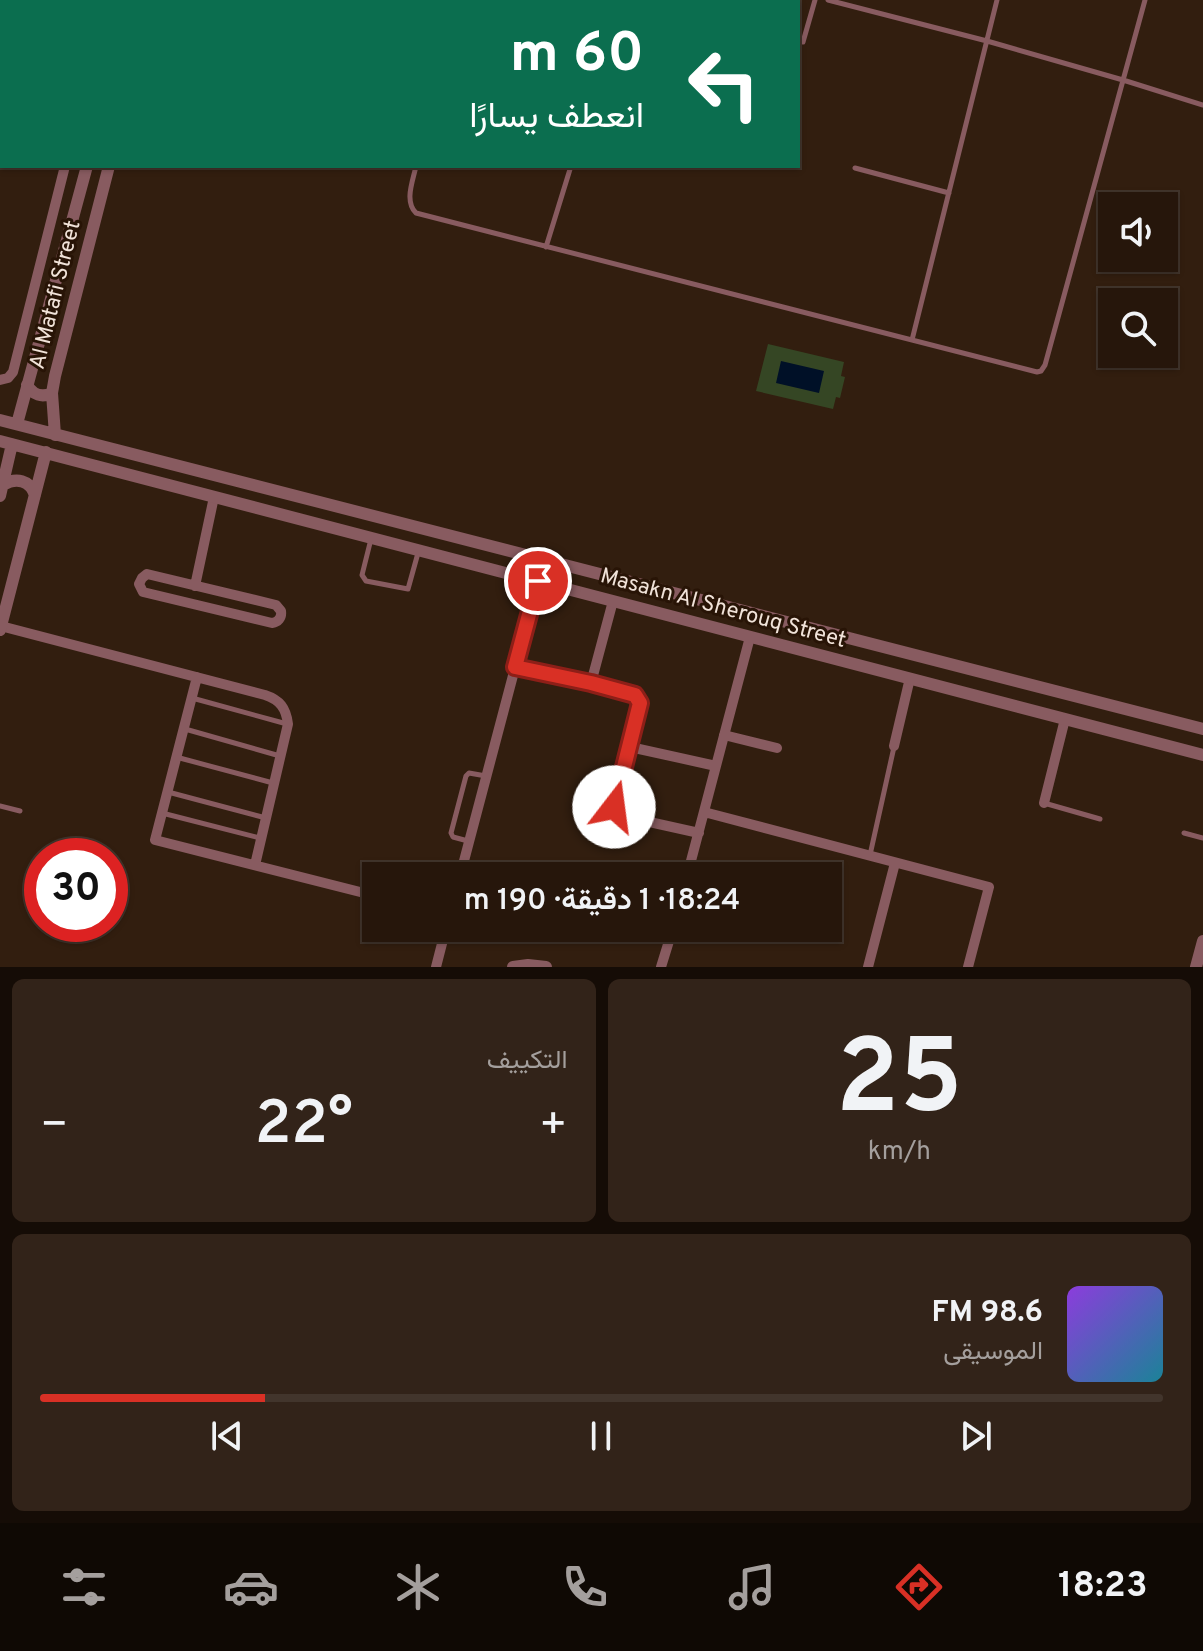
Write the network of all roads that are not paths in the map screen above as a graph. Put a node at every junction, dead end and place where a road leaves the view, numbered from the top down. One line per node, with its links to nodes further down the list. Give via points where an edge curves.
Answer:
1 (815, 0): 6 (lane)
2 (828, 0): 5 (lane)
3 (997, 0): 5 (lane)
4 (1145, 0): 7 (lane)
5 (987, 41): 7 (lane); 15 (lane)
6 (803, 42)
7 (1123, 80): 8 (lane); 17 (lane, via 1041,371)
8 (1203, 105)
9 (64, 168): 18 (street, via 13,372)
10 (86, 168): 19 (street, Al Matafi Street)
11 (108, 168): 20 (street, Al Matafi Street)
12 (416, 168): 16 (lane, via 409,198 413,211)
13 (570, 168): 16 (lane)
14 (855, 168): 15 (lane)
15 (949, 193): 17 (lane)
16 (546, 247): 17 (lane)
17 (912, 340)
18 (0, 380)
19 (27, 385): 20 (street, via 37,395); 22 (street, Al Matafi Street)
20 (52, 393): 23 (street, Al Matafi Street)
21 (0, 420): 22 (street, Masakn Al Sherouq Street)
22 (17, 424): 23 (street, Masakn Al Sherouq Street)
23 (55, 435): 33 (street, Masakn Al Sherouq Street)
24 (6, 442): 25 (street, Masakn Al Sherouq Street); 26 (street)
25 (46, 452): 27 (street); 28 (street, Masakn Al Sherouq Street)
26 (2, 490): 27 (street, via 19,480)
27 (35, 495): 38 (street)
28 (214, 497): 29 (street, Masakn Al Sherouq Street); 32 (street)
29 (371, 538): 30 (street, Masakn Al Sherouq Street); 30 (lane, via 362,575 366,581 408,589)
30 (418, 550): 31 (street, Masakn Al Sherouq Street)
31 (538, 581): 34 (street, Masakn Al Sherouq Street); 40 (street)
32 (195, 586): 32 (street, via 276,605 281,617 272,623 143,592 139,584 147,574)
33 (684, 595): 35 (street, Masakn Al Sherouq Street); 36 (street, via 688,608)
34 (613, 601): 36 (street, Masakn Al Sherouq Street); 43 (street)
35 (713, 603): 37 (street, via 706,613); 48 (street, Masakn Al Sherouq Street)
36 (680, 618): 37 (street, Masakn Al Sherouq Street)
37 (707, 625): 39 (street, Masakn Al Sherouq Street)
38 (0, 628): 41 (street)
39 (750, 637): 42 (street, Masakn Al Sherouq Street); 49 (street)
40 (515, 667): 43 (street); 57 (street)
41 (197, 677): 44 (street); 46 (street, via 274,698)
42 (910, 678): 45 (street, Masakn Al Sherouq Street); 50 (street)
43 (591, 683): 51 (street, via 638,698)
44 (191, 698): 46 (lane); 47 (street)
45 (1065, 719): 53 (street, Masakn Al Sherouq Street); 60 (street)
46 (288, 724): 54 (street)
47 (183, 729): 54 (lane); 55 (street)
48 (1203, 729)
49 (724, 735): 52 (street); 56 (street)
50 (894, 746): 72 (lane)
51 (630, 747): 56 (street); 67 (street, via 615,812)
52 (777, 748)
53 (1203, 755)
54 (281, 756): 58 (street)
55 (176, 757): 58 (lane); 59 (street)
56 (716, 766): 63 (street)
57 (486, 776): 71 (street); 71 (lane, via 467,774 458,804 451,835)
58 (274, 783): 65 (street)
59 (167, 792): 64 (street); 65 (lane)
60 (1044, 803): 66 (lane)
61 (0, 806): 62 (lane)
62 (20, 811)
63 (704, 812): 67 (street); 72 (street)
64 (162, 813): 69 (lane); 76 (street, via 155,840)
65 (266, 818): 69 (street)
66 (1100, 819)
67 (699, 833): 74 (street)
68 (1184, 833): 70 (lane)
69 (261, 838): 76 (street)
70 (1203, 838)
71 (469, 841): 73 (street)
72 (870, 856): 75 (street)
73 (464, 862)
74 (691, 862)
75 (895, 863): 85 (street); 86 (street, via 989,887)
76 (255, 865): 77 (street)
77 (362, 892)
78 (1203, 941): 87 (street)
79 (442, 942): 81 (street)
80 (669, 942): 84 (street)
81 (436, 967)
82 (513, 967): 83 (street)
83 (546, 967)
84 (661, 967)
85 (868, 967)
86 (968, 967)
87 (1196, 967)

